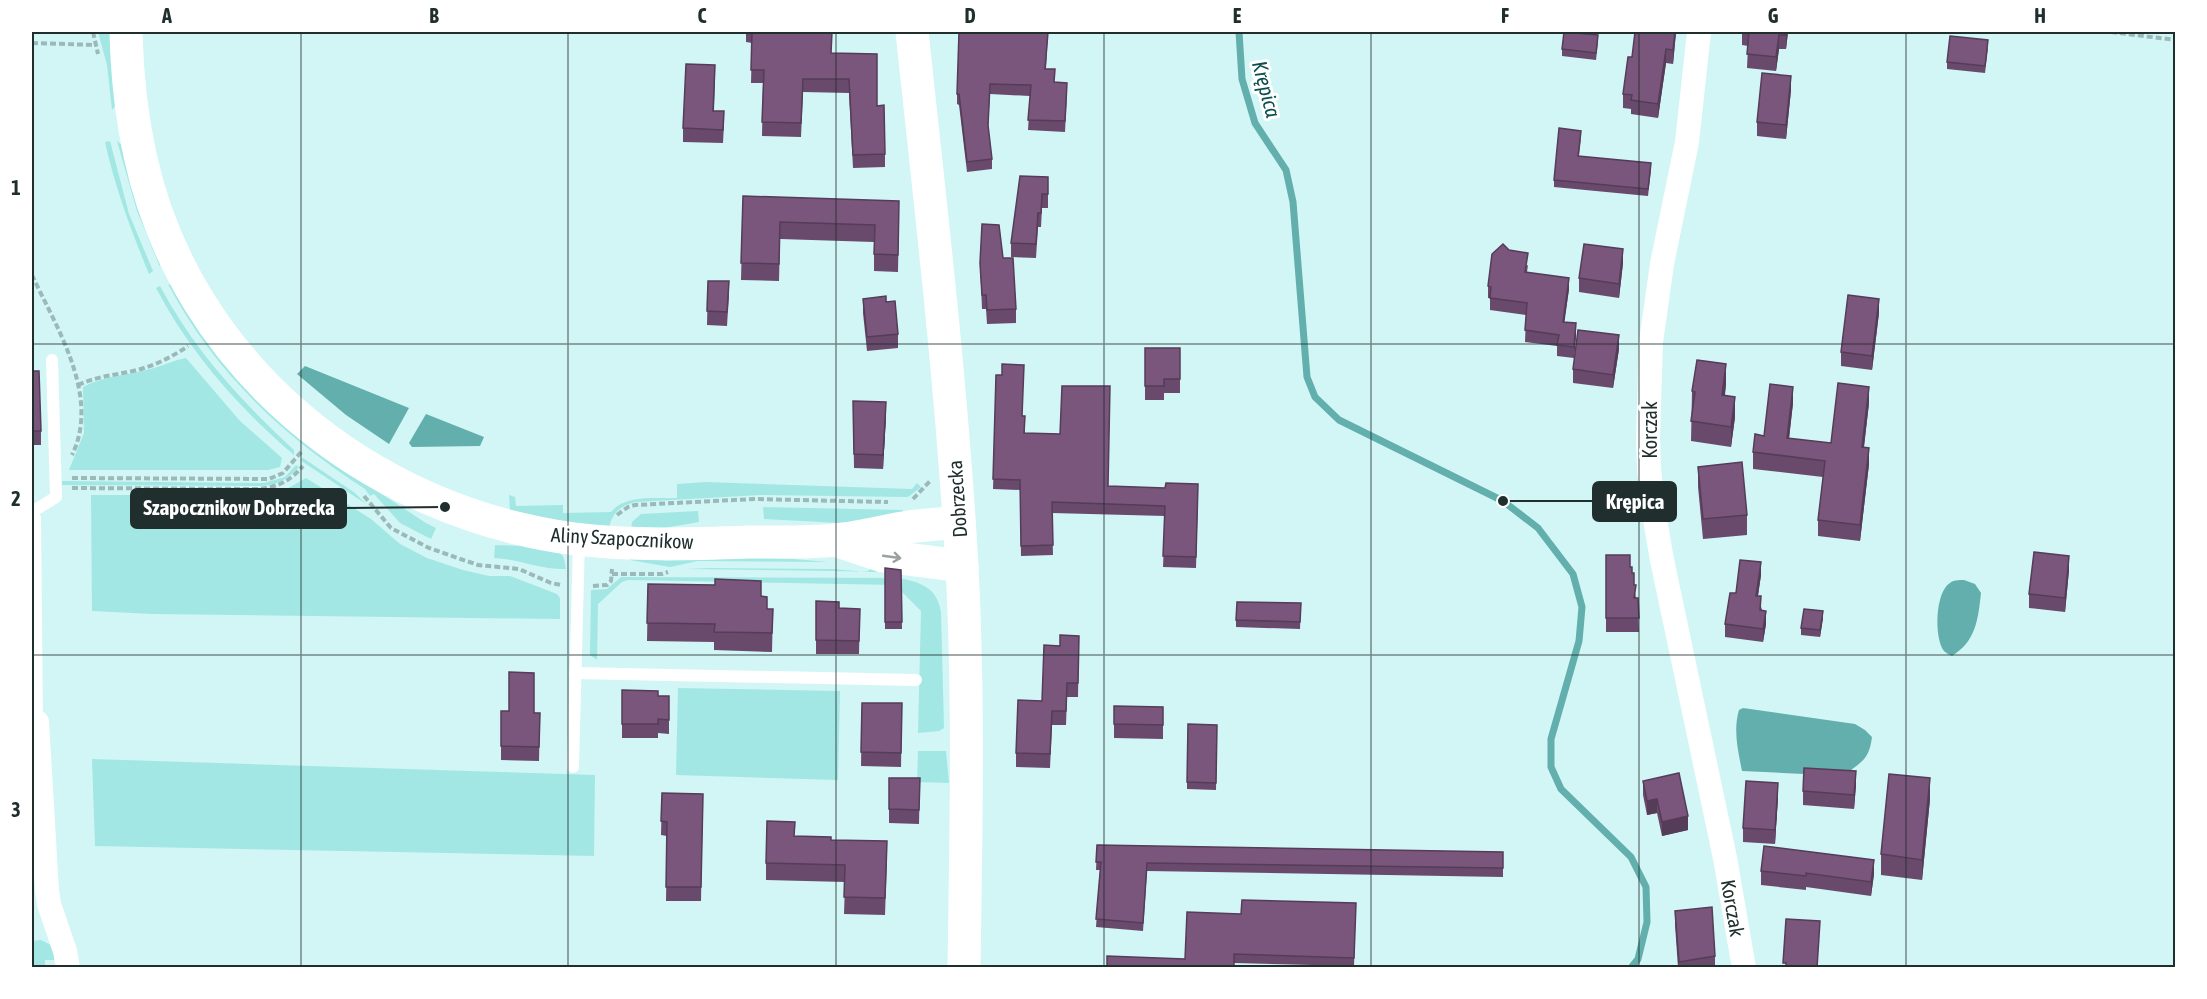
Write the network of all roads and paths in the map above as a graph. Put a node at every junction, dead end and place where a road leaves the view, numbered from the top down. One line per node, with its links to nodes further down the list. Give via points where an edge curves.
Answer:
1 (126, 32): 18 (street, Aliny Szapocznikow, via 134,124 157,213 180,267 252,372 320,436 395,484 487,521)
2 (912, 32): 17 (street, Dobrzecka, via 947,357)
3 (1699, 32): 30 (street, Korczak, via 1686,142 1651,342 1649,470 1662,560 1725,858)
4 (2111, 32): 5 (path)
5 (2175, 40)
6 (32, 43): 7 (path)
7 (96, 45)
8 (188, 346): 10 (path, via 153,365)
9 (52, 360): 14 (lane)
10 (78, 385)
11 (302, 451): 14 (path, via 284,473 269,478)
12 (303, 466): 14 (path, via 278,486 260,489)
13 (933, 477): 16 (path)
14 (56, 483): 21 (lane, via 56,497 32,512)
15 (891, 502): 20 (path, via 754,499 635,505 614,518)
16 (908, 502)
17 (958, 522): 19 (street, Aliny Szapocznikow); 22 (street, Dobrzecka)
18 (579, 539): 20 (street, Aliny Szapocznikow); 24 (lane)
19 (836, 540): 20 (street, Aliny Szapocznikow); 22 (street, Aliny Szapocznikow, one-way to 22, via 883,556)
20 (612, 541): 23 (path)
21 (33, 548): 26 (lane)
22 (962, 566): 29 (street, Dobrzecka, via 967,777)
23 (612, 574)
24 (576, 673): 25 (lane); 27 (lane)
25 (916, 680)
26 (34, 722): 28 (street, via 47,890)
27 (573, 767)
28 (68, 968)
29 (964, 968)
30 (1744, 968)

